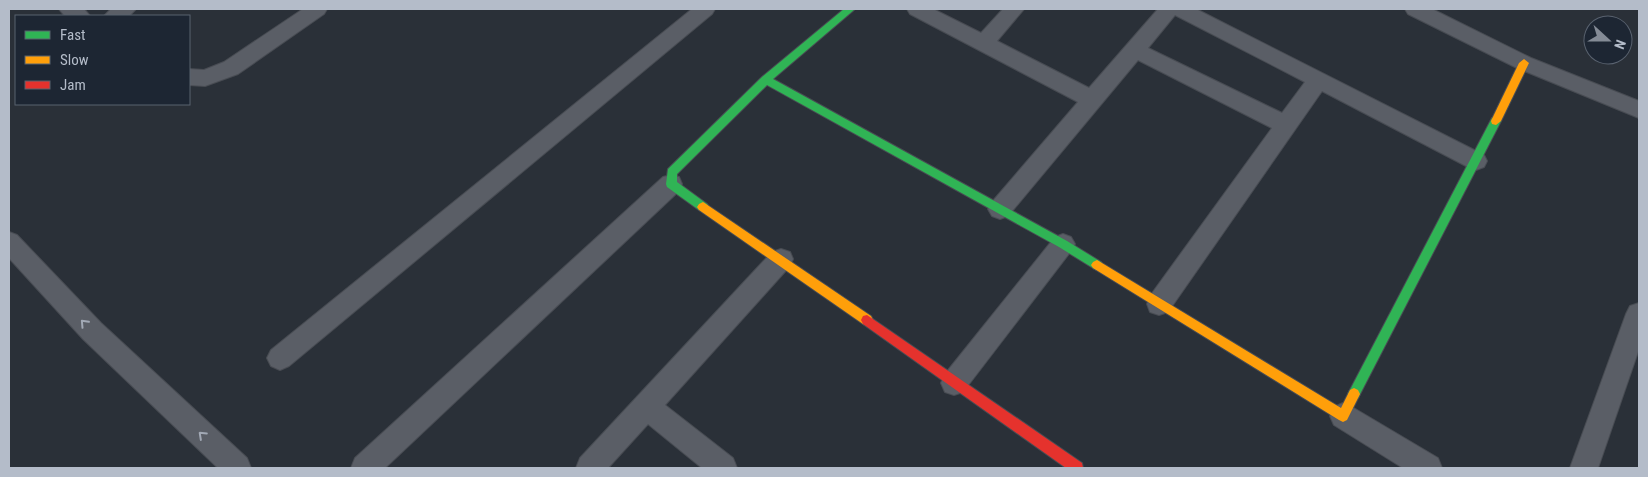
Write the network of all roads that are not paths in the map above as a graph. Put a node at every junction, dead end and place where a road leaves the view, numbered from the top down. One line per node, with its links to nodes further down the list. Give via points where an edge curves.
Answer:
1 (317, 9): 12 (street, via 231,68 205,78)
2 (705, 9): 26 (street)
3 (850, 9): 13 (street)
4 (917, 9): 9 (street)
5 (1014, 9): 9 (street)
6 (1169, 9): 10 (street)
7 (1180, 9): 14 (street)
8 (1415, 9): 11 (street)
9 (985, 42): 15 (street)
10 (1135, 50): 15 (street); 17 (street)
11 (1524, 63): 16 (street); 18 (street)
12 (190, 77)
13 (766, 80): 19 (street, via 672,172); 20 (street)
14 (1318, 80): 17 (street); 18 (street)
15 (1091, 99): 20 (street)
16 (1639, 110)
17 (1286, 125): 24 (street)
18 (1476, 161): 29 (street)
19 (671, 184): 23 (street); 31 (street)
20 (1000, 209): 22 (street)
21 (9, 242): 30 (street, one-way to 21, via 92,331)
22 (1063, 244): 24 (street); 27 (street)
23 (781, 259): 27 (street); 28 (street)
24 (1159, 304): 29 (street)
25 (1639, 314): 36 (street)
26 (280, 358)
27 (954, 383): 34 (street)
28 (647, 407): 32 (street); 33 (street)
29 (1343, 416): 35 (street)
30 (237, 468)
31 (365, 468)
32 (590, 468)
33 (723, 468)
34 (1077, 468)
35 (1428, 468)
36 (1584, 468)

